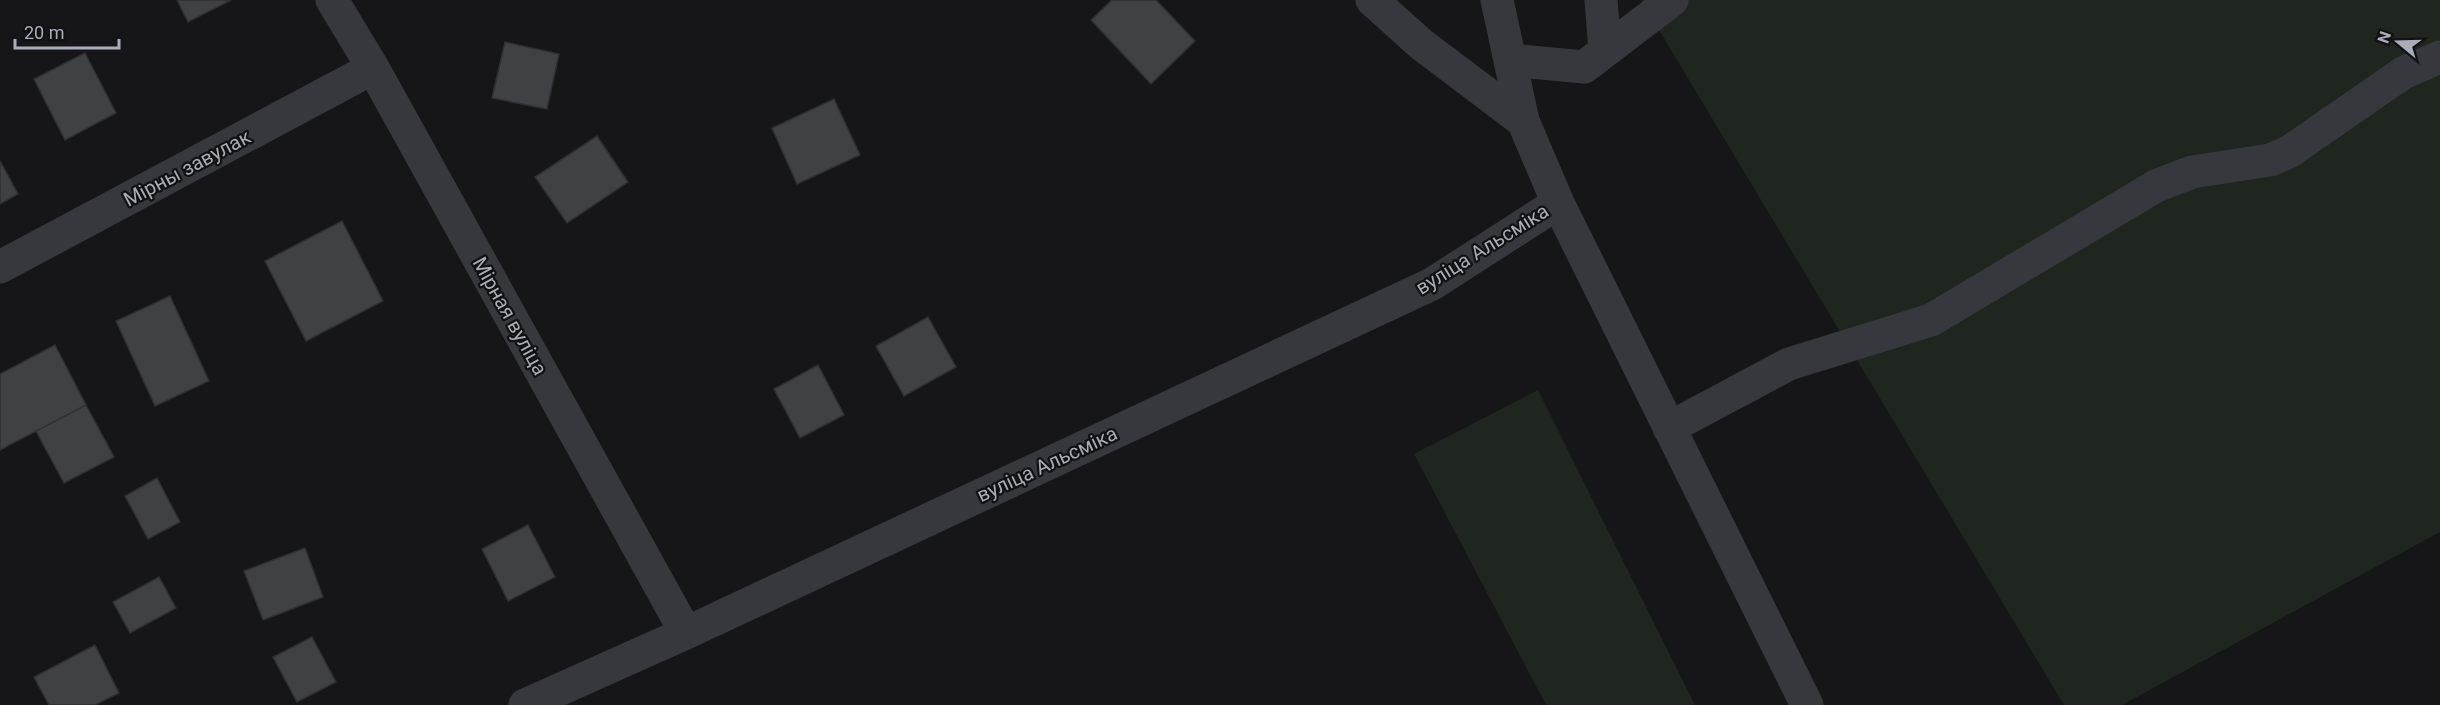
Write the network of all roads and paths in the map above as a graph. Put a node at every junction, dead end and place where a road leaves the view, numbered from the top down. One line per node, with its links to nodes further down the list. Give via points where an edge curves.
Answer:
1 (332, 0): 9 (street, Мірная вуліца)
2 (1372, 0): 10 (street, via 1421,44)
3 (1497, 0): 8 (street)
4 (1601, 0): 6 (street)
5 (1672, 0): 6 (street)
6 (1605, 51): 8 (street, via 1584,67)
7 (2440, 57): 13 (street, via 2403,73 2289,152 2270,160 2192,172 2156,186 1931,320 1789,364)
8 (1510, 60): 10 (street)
9 (373, 68): 12 (street, Мірны завулак); 14 (street, Мірная вуліца)
10 (1523, 121): 11 (street)
11 (1558, 203): 13 (street); 14 (street, вуліца Альсміка, via 1432,284)
12 (0, 267)
13 (1669, 428): 16 (street)
14 (686, 633): 15 (street, вуліца Альсміка)
15 (525, 705)
16 (1807, 705)

